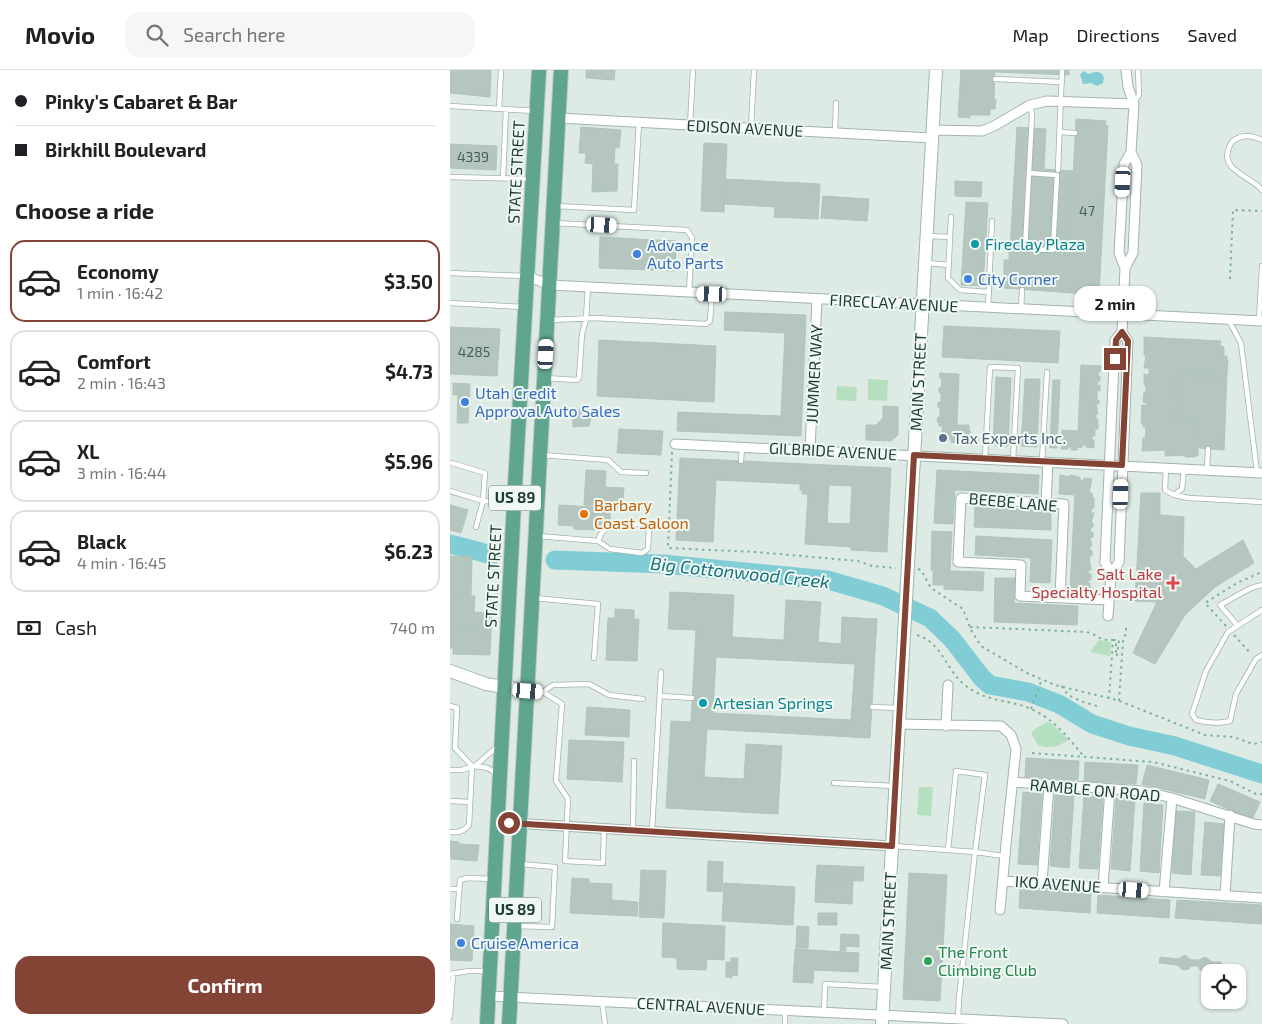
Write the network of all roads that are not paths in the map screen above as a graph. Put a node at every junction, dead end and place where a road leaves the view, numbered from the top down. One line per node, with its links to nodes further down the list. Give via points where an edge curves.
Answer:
1 (501, 70): 17 (lane)
2 (539, 70): 19 (main road, STATE STREET / US 89)
3 (561, 70): 20 (main road, US 89)
4 (693, 70): 22 (lane)
5 (754, 70): 23 (lane)
6 (936, 70): 27 (street, MAIN STREET)
7 (1062, 70): 11 (lane)
8 (1126, 70): 14 (street)
9 (1138, 70): 14 (lane, via 1139,95)
10 (995, 79): 11 (lane)
11 (1062, 82): 12 (lane)
12 (1062, 101): 14 (street, EDISON AVENUE); 15 (street, EDISON AVENUE); 24 (lane)
13 (836, 103): 25 (lane)
14 (1134, 104): 29 (street)
15 (1030, 105): 27 (street, EDISON AVENUE, via 982,131); 31 (lane)
16 (450, 106): 17 (lane)
17 (499, 109): 18 (lane)
18 (506, 109): 19 (lane); 33 (lane)
19 (537, 111): 34 (main road, STATE STREET / US 89)
20 (558, 118): 21 (street, EDISON AVENUE); 36 (main road, US 89)
21 (639, 122): 22 (street, EDISON AVENUE); 36 (lane, via 634,210)
22 (690, 125): 23 (street, EDISON AVENUE)
23 (751, 128): 25 (street, EDISON AVENUE)
24 (1060, 132): 26 (lane); 30 (lane)
25 (835, 133): 27 (street, EDISON AVENUE)
26 (1075, 133)
27 (932, 134): 40 (street, MAIN STREET)
28 (1262, 140): 35 (lane, via 1238,137 1227,151 1232,169)
29 (1132, 152): 45 (street, via 1137,165 1132,254); 45 (street, via 1124,164 1119,253)
30 (1058, 170)
31 (1029, 173): 31 (lane, via 1025,249 1053,250 1057,174)
32 (450, 176): 33 (lane)
33 (503, 178): 34 (lane)
34 (534, 179): 47 (main road, STATE STREET / US 89)
35 (1262, 190)
36 (554, 206): 39 (main road, US 89)
37 (951, 217): 41 (lane)
38 (992, 221): 51 (lane)
39 (553, 223): 48 (main road, US 89); 52 (lane, via 687,230 692,238)
40 (927, 236): 41 (lane); 42 (street, MAIN STREET)
41 (950, 237): 43 (lane)
42 (925, 263): 43 (lane); 56 (street, MAIN STREET)
43 (948, 264): 51 (lane, via 948,278 960,290)
44 (1262, 266): 64 (lane)
45 (1125, 268): 60 (street)
46 (450, 273): 47 (lane)
47 (527, 276): 48 (street, FIRECLAY AVENUE); 57 (main road, STATE STREET / US 89)
48 (550, 285): 49 (street, FIRECLAY AVENUE); 63 (main road, US 89)
49 (588, 287): 52 (street, FIRECLAY AVENUE); 61 (lane)
50 (1022, 290): 59 (lane)
51 (989, 292): 58 (lane)
52 (688, 293): 53 (street, FIRECLAY AVENUE)
53 (712, 294): 54 (street, FIRECLAY AVENUE); 61 (lane, via 710,320 706,324)
54 (817, 299): 56 (street, FIRECLAY AVENUE); 71 (street, JUMMER WAY)
55 (450, 303): 57 (lane)
56 (923, 304): 58 (street, FIRECLAY AVENUE); 73 (street, MAIN STREET)
57 (525, 307): 91 (main road, STATE STREET / US 89)
58 (988, 308): 59 (street, FIRECLAY AVENUE)
59 (1021, 309): 60 (street, FIRECLAY AVENUE)
60 (1123, 314): 62 (street, FIRECLAY AVENUE); 65 (street)
61 (586, 319): 63 (lane); 67 (lane, via 580,378)
62 (1228, 319): 64 (street, FIRECLAY AVENUE); 85 (lane, via 1241,342)
63 (548, 320): 67 (main road, US 89)
64 (1261, 321)
65 (1122, 332): 79 (street, via 1116,340); 80 (street, via 1128,341)
66 (1046, 372): 77 (lane)
67 (545, 378): 72 (main road, US 89)
68 (675, 444): 69 (street, GILBRIDE AVENUE)
69 (742, 447): 71 (street, GILBRIDE AVENUE); 76 (lane)
70 (1208, 449): 83 (lane)
71 (810, 450): 73 (street, GILBRIDE AVENUE)
72 (540, 455): 84 (lane, via 608,460 621,472); 93 (main road, US 89)
73 (914, 455): 74 (street, GILBRIDE AVENUE); 116 (street, MAIN STREET)
74 (985, 459): 75 (street, GILBRIDE AVENUE); 75 (lane, via 990,367 1018,368)
75 (1014, 460): 77 (street, GILBRIDE AVENUE)
76 (741, 461)
77 (1045, 462): 79 (street, GILBRIDE AVENUE); 89 (street)
78 (452, 463): 88 (lane, via 485,473)
79 (1110, 465): 80 (street, GILBRIDE AVENUE); 95 (street, via 1105,562)
80 (1122, 465): 81 (street, GILBRIDE AVENUE); 95 (street, via 1119,562)
81 (1166, 468): 82 (street, GILBRIDE AVENUE); 87 (lane, via 1165,490)
82 (1184, 469): 83 (street, GILBRIDE AVENUE); 87 (lane, via 1182,490)
83 (1207, 470): 85 (street, GILBRIDE AVENUE)
84 (646, 473)
85 (1259, 473)
86 (450, 491): 88 (lane)
87 (1174, 495): 90 (lane)
88 (484, 501): 91 (lane); 92 (lane)
89 (1046, 502): 98 (street, BEEBE LANE, via 1064,504); 98 (street, BEEBE LANE, via 961,498 958,562 1021,566 1020,596)
90 (1262, 502)
91 (514, 503): 108 (main road, STATE STREET / US 89)
92 (476, 528)
93 (536, 536): 94 (lane); 97 (main road, US 89)
94 (598, 541): 94 (lane, via 610,549 642,553 648,549 649,528 645,524 611,523)
95 (1111, 574): 99 (street)
96 (1262, 585): 102 (lane, via 1220,605)
97 (533, 598): 104 (lane, via 598,604); 109 (main road, US 89)
98 (1060, 598): 99 (street)
99 (1110, 600): 101 (street)
100 (1262, 610): 102 (lane)
101 (1108, 616)
102 (1237, 625): 103 (lane, via 1228,632 1206,671 1192,714 1196,720 1209,723 1230,721 1236,694 1256,659)
103 (1262, 655)
104 (594, 658)
105 (450, 671): 108 (street)
106 (661, 672): 111 (lane)
107 (948, 686): 118 (street)
108 (504, 688): 109 (street); 119 (main road, STATE STREET / US 89)
109 (528, 691): 110 (lane); 134 (main road, US 89)
110 (543, 692): 113 (lane, via 553,685 589,684 609,695); 136 (lane, via 562,704 556,780 568,799)
111 (660, 696): 112 (lane); 139 (lane)
112 (692, 698)
113 (643, 699)
114 (450, 706): 121 (lane, via 457,708 455,748)
115 (872, 707): 116 (lane)
116 (900, 708): 117 (street, MAIN STREET)
117 (899, 724): 118 (street); 127 (street, MAIN STREET)
118 (946, 726): 124 (street, via 1001,726 1011,735 1016,749)
119 (502, 742): 121 (lane); 123 (main road, STATE STREET / US 89)
120 (634, 761): 138 (lane)
121 (473, 766): 122 (lane); 123 (lane, via 488,768); 131 (lane)
122 (450, 770)
123 (500, 777): 133 (main road, STATE STREET / US 89)
124 (1013, 782): 126 (street, RAMBLE ON ROAD); 144 (street)
125 (834, 783): 127 (lane)
126 (1049, 785): 128 (street, RAMBLE ON ROAD); 150 (street)
127 (896, 786): 141 (street, MAIN STREET)
128 (1110, 789): 129 (street, RAMBLE ON ROAD, via 1142,791); 151 (street)
129 (1172, 798): 132 (street, RAMBLE ON ROAD); 154 (street)
130 (450, 801): 131 (lane)
131 (470, 802): 140 (lane, via 470,825 457,833)
132 (1230, 816): 135 (street, RAMBLE ON ROAD); 155 (street)
133 (497, 822): 134 (street); 148 (main road, STATE STREET / US 89)
134 (521, 824): 136 (street); 146 (main road, US 89)
135 (1262, 825)
136 (566, 826): 137 (street); 145 (lane)
137 (604, 828): 138 (street); 145 (lane, via 603,863)
138 (633, 830): 139 (street)
139 (652, 831): 141 (street)
140 (451, 832)
141 (892, 846): 142 (lane); 162 (street, MAIN STREET)
142 (948, 850): 143 (lane); 143 (lane, via 956,771 985,774)
143 (975, 852): 144 (lane); 169 (lane)
144 (1005, 856): 149 (street)
145 (565, 861): 147 (lane)
146 (519, 864): 147 (lane); 159 (main road, US 89)
147 (554, 867): 159 (lane, via 552,927)
148 (494, 879): 153 (lane, via 460,880); 160 (main road, STATE STREET / US 89)
149 (1003, 881): 150 (street, IKO AVENUE); 157 (street)
150 (1042, 883): 151 (street, IKO AVENUE)
151 (1103, 887): 154 (street, IKO AVENUE)
152 (450, 889): 153 (lane)
153 (459, 890): 158 (lane)
154 (1164, 892): 155 (street, IKO AVENUE)
155 (1225, 896): 156 (street, IKO AVENUE)
156 (1262, 898)
157 (1000, 910)
158 (458, 919)
159 (514, 926): 164 (main road, US 89)
160 (490, 971): 161 (lane); 163 (main road, STATE STREET / US 89)
161 (451, 974): 168 (lane)
162 (884, 987): 167 (lane, via 825,984); 170 (street, MAIN STREET)
163 (489, 996): 164 (street, CENTRAL AVENUE); 171 (main road, STATE STREET / US 89)
164 (511, 997): 165 (street, CENTRAL AVENUE); 172 (main road, US 89)
165 (602, 1001): 166 (street, CENTRAL AVENUE); 173 (lane)
166 (785, 1011): 167 (street, CENTRAL AVENUE); 174 (lane)
167 (824, 1013): 170 (street, CENTRAL AVENUE)
168 (450, 1017)
169 (958, 1018): 170 (street, CENTRAL AVENUE); 175 (street, CENTRAL AVENUE)
170 (883, 1020)
171 (487, 1024)
172 (510, 1024)
173 (605, 1024)
174 (785, 1024)
175 (1063, 1024)

